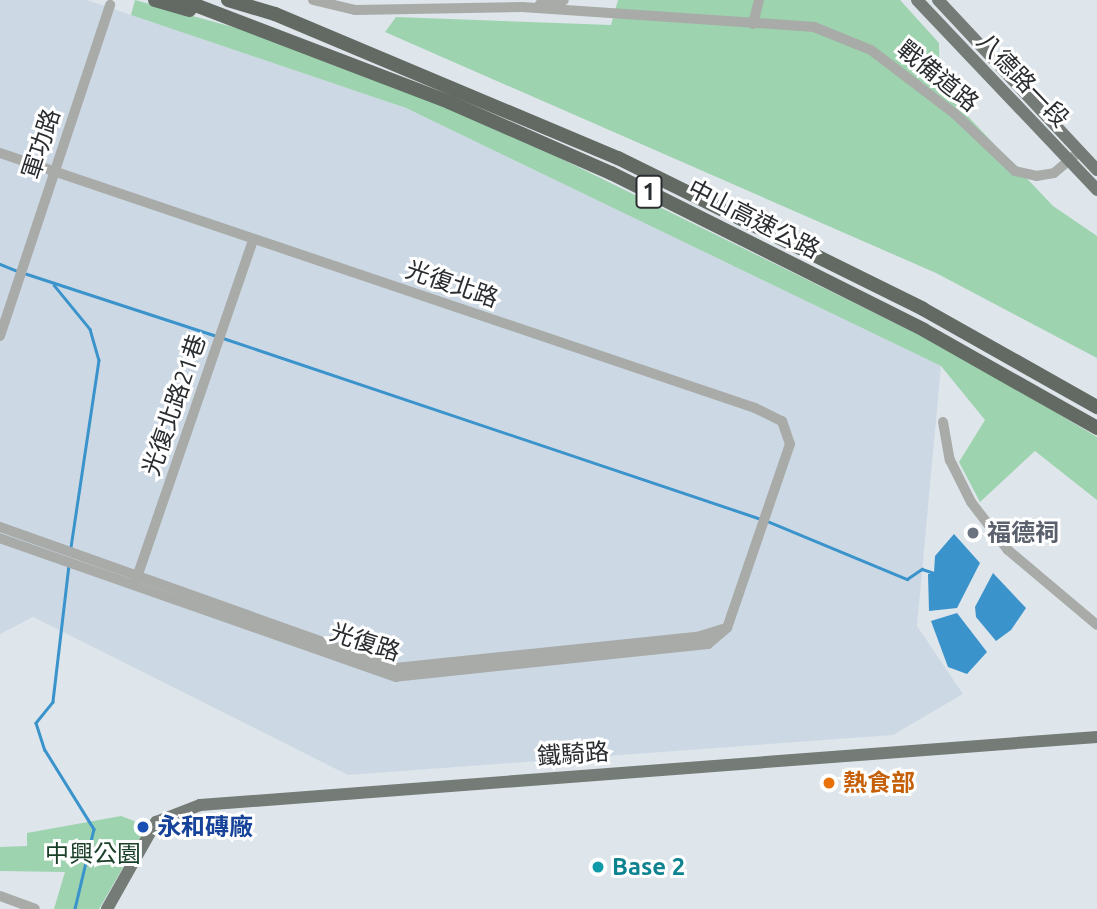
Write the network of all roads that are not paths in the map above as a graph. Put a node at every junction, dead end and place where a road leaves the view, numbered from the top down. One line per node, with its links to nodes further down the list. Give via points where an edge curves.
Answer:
1 (155, 0): 13 (highway)
2 (182, 0): 13 (highway, 中山高速公路 / 1)
3 (228, 0): 12 (highway, 中山高速公路 / 1)
4 (240, 0): 12 (highway)
5 (313, 0): 11 (street, via 355,10)
6 (564, 0): 11 (street)
7 (759, 0): 14 (street)
8 (917, 0): 16 (main road, 八德路一段)
9 (938, 0): 16 (main road, 八德路一段)
10 (110, 5): 18 (street, 軍功路)
11 (522, 7): 14 (street, 戰備道路)
12 (275, 14): 22 (highway, 中山高速公路 / 1, via 618,158 923,309)
13 (237, 24): 24 (highway, 中山高速公路 / 1, via 449,102 611,173 924,330)
14 (753, 24): 16 (street, 戰備道路, via 814,27 871,50 955,114 1015,171 1036,176 1054,173)
15 (0, 153): 18 (street, 光復北路)
16 (1074, 155): 17 (main road, 八德路一段); 19 (main road, 八德路一段)
17 (1097, 170)
18 (53, 171): 20 (street, 光復北路); 21 (street, 軍功路)
19 (1097, 190)
20 (253, 240): 26 (street, 光復北路, via 723,397 782,421 790,444); 29 (street, 光復北路21巷)
21 (0, 336)
22 (1097, 407)
23 (943, 422): 30 (street, via 950,460 971,502 1008,550)
24 (1097, 428)
25 (0, 527): 28 (street, 光復路)
26 (762, 528): 29 (street, 光復路, via 727,628 708,644 396,677)
27 (0, 538): 28 (street, 光復路)
28 (65, 554): 29 (street, 光復路)
29 (137, 578)
30 (1097, 625)
31 (1097, 737): 34 (main road, 鐵騎路, via 200,805 156,822)
32 (0, 896): 33 (street)
33 (35, 909)
34 (107, 909)

